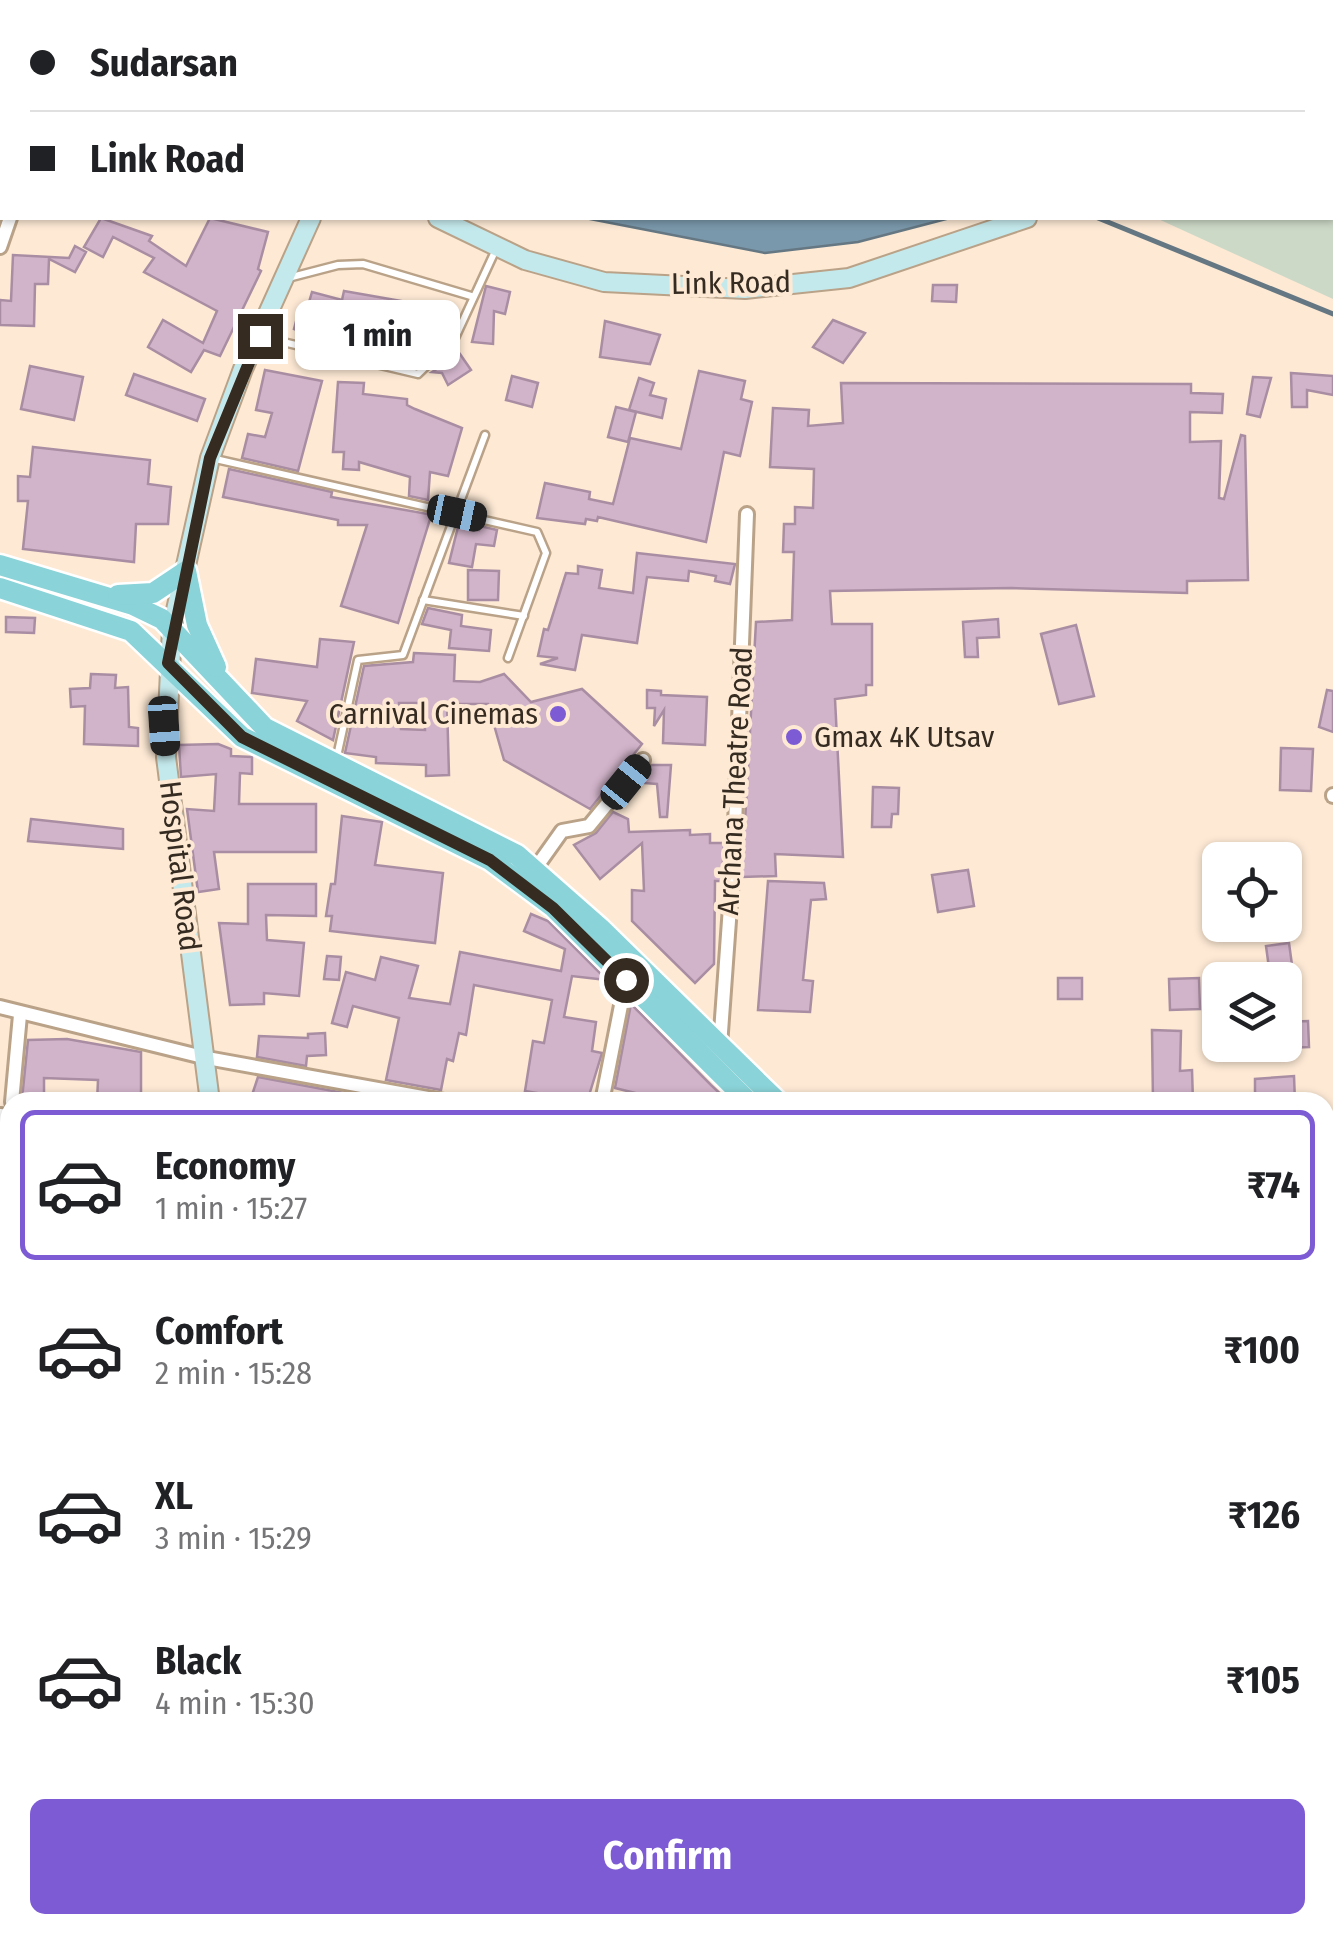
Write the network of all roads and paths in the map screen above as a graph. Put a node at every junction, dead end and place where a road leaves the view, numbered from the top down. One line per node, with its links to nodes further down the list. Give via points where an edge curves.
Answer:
1 (9, 220): 6 (street)
2 (310, 220): 7 (main road)
3 (442, 220): 5 (main road, Link Road)
4 (1021, 220): 5 (main road, Link Road, via 849,278 745,289 604,282)
5 (497, 246): 8 (lane)
6 (0, 248)
7 (285, 279): 8 (lane, via 363,264); 9 (main road)
8 (471, 296): 9 (lane, via 455,338 418,374)
9 (260, 336): 11 (main road)
10 (485, 435): 12 (lane)
11 (210, 458): 12 (lane); 15 (main road)
12 (457, 513): 18 (lane); 19 (lane, via 530,529 545,543)
13 (747, 514): 30 (street, Archana Theatre Road)
14 (0, 565): 17 (main road)
15 (186, 571): 17 (main road, via 153,593); 20 (main road); 23 (main road, via 197,626)
16 (0, 588): 22 (main road, via 131,631)
17 (103, 596): 20 (main road, via 133,604)
18 (423, 600): 19 (lane); 25 (lane, via 403,655 358,660)
19 (524, 616): 21 (lane)
20 (172, 628): 22 (main road, Hospital Road); 23 (main road)
21 (508, 658)
22 (168, 663): 27 (main road, via 242,737 490,860 553,908); 31 (main road, Hospital Road, via 166,757)
23 (223, 688): 25 (main road, via 265,728)
24 (644, 760): 26 (street, via 589,826 562,830)
25 (335, 764): 26 (main road, via 483,834)
26 (534, 869): 30 (main road)
27 (626, 980): 35 (street); 36 (main road)
28 (0, 1007): 29 (street)
29 (20, 1015): 31 (street); 32 (street)
30 (720, 1046): 37 (main road)
31 (207, 1058): 33 (main road, Hospital Road); 34 (street)
32 (13, 1092)
33 (209, 1092)
34 (395, 1092)
35 (604, 1092)
36 (739, 1092)
37 (768, 1092)

